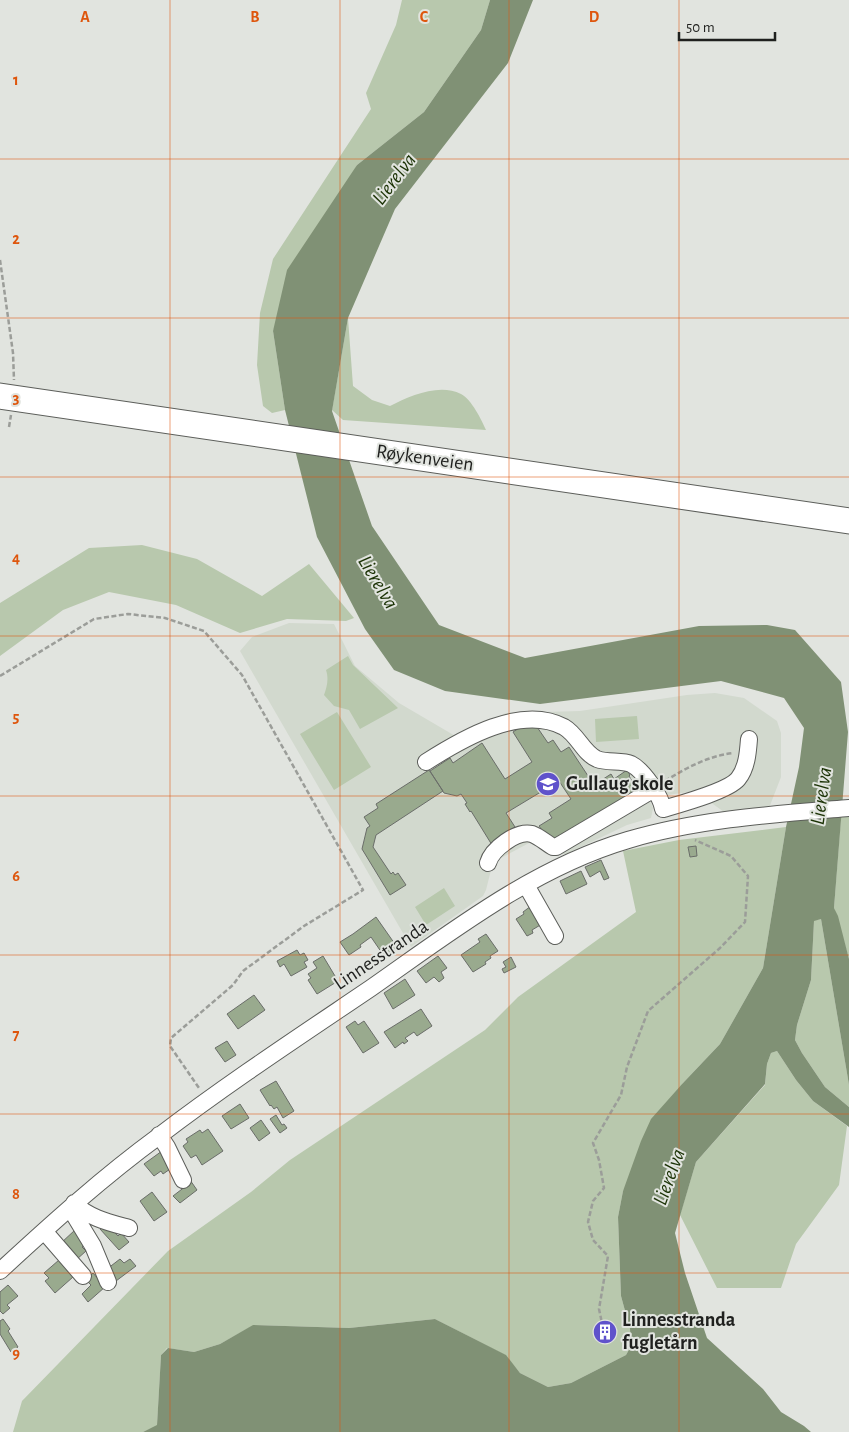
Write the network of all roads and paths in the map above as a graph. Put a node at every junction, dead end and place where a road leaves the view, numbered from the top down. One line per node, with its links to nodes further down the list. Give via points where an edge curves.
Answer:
1 (0, 260): 2 (path, via 13,353)
2 (7, 397): 3 (path); 4 (highway, Røykenveien)
3 (9, 427)
4 (849, 521)
5 (0, 676): 14 (path, via 94,619 128,614 165,618 204,631 242,674 363,890 304,926 243,971 234,985 171,1038 170,1046)
6 (748, 745): 8 (path, via 690,766); 8 (street, via 742,774 728,786 663,809)
7 (426, 762): 8 (street, via 471,735 532,720 551,722 569,730 598,760 630,763)
8 (654, 788): 11 (street, via 556,847 534,835 522,834 495,851)
9 (848, 808): 12 (street, Linnesstranda, via 683,826 588,854)
10 (692, 838): 23 (path, via 731,856 748,876 745,922 648,1011 627,1066 621,1095 593,1143 604,1188 593,1201 588,1222 593,1240 608,1256 599,1309)
11 (488, 863)
12 (526, 885): 13 (street); 14 (street, Linnesstranda, via 437,942)
13 (555, 936)
14 (208, 1101): 15 (street, Linnesstranda)
15 (159, 1135): 16 (street); 17 (street, Linnesstranda)
16 (183, 1180)
17 (72, 1206): 18 (street); 19 (street, Linnesstranda); 22 (street)
18 (129, 1228)
19 (44, 1231): 20 (street, Linnesstranda); 21 (street)
20 (0, 1271)
21 (83, 1276)
22 (108, 1282)
23 (603, 1328)

